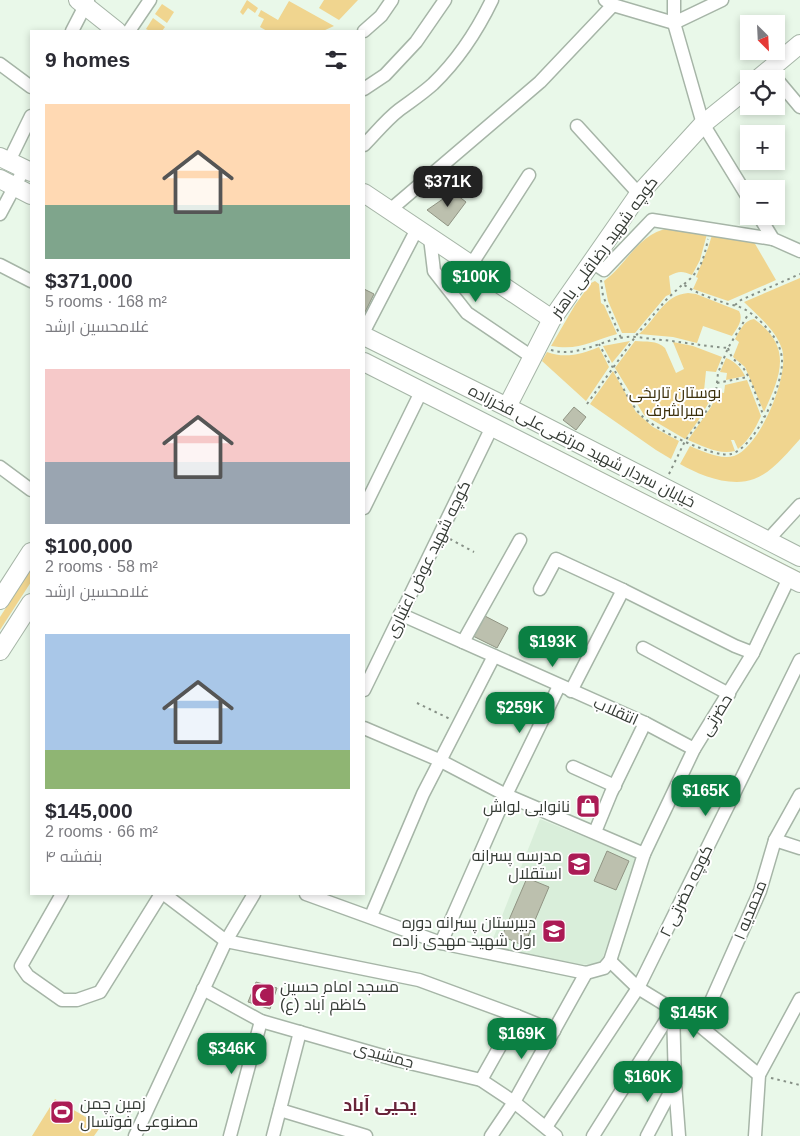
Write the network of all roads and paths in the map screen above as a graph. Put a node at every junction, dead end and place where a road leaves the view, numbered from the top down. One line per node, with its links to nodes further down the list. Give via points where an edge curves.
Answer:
1 (150, 0): 12 (street)
2 (392, 0): 13 (street)
3 (445, 0): 18 (street, via 416,42 385,75)
4 (492, 0): 25 (street, via 472,37 450,65)
5 (674, 0): 9 (street)
6 (722, 0): 9 (street)
7 (84, 2): 10 (street); 11 (main road)
8 (609, 3): 9 (street); 33 (street, via 540,82)
9 (674, 23): 23 (street)
10 (72, 30)
11 (116, 30)
12 (130, 30)
13 (365, 30)
14 (800, 44): 16 (main road)
15 (0, 64): 17 (street)
16 (769, 70)
17 (30, 86)
18 (365, 88)
19 (785, 93): 21 (street)
20 (740, 94): 23 (main road, کوچه شهید رضاقلی باهنر)
21 (800, 107)
22 (30, 119): 26 (street)
23 (703, 124): 29 (street); 32 (main road, کوچه شهید رضاقلی باهنر)
24 (577, 126): 32 (street)
25 (365, 144)
26 (16, 165): 28 (street)
27 (529, 175): 41 (street)
28 (8, 183): 30 (main road); 34 (street)
29 (740, 184)
30 (30, 194)
31 (365, 194): 33 (main road)
32 (639, 194): 42 (main road, کوچه شهید رضاقلی باهنر)
33 (390, 210): 36 (main road)
34 (0, 214)
35 (764, 225): 37 (street)
36 (423, 233): 41 (main road); 49 (street); 56 (street, via 434,271 467,313)
37 (773, 239): 39 (street); 42 (street, via 652,220)
38 (706, 248): 45 (path, via 694,276)
39 (800, 251)
40 (0, 265): 44 (street)
41 (471, 265): 48 (main road)
42 (598, 266): 48 (main road, کوچه شهید رضاقلی باهنر); 52 (path, via 603,296)
43 (800, 274): 46 (path)
44 (30, 280)
45 (683, 284): 46 (path, via 693,292); 51 (path)
46 (735, 305): 47 (path)
47 (749, 313): 54 (path); 64 (path, via 776,339 782,362 777,387)
48 (552, 319): 56 (main road, کوچه شهید رضاقلی باهنر)
49 (365, 329)
50 (365, 336): 63 (main road, خیابان سردار شهید مرتضی‌علی فخرزاده)
51 (635, 337): 52 (path); 54 (path); 58 (path)
52 (621, 338): 53 (path)
53 (599, 344): 55 (path, via 568,352); 58 (path)
54 (728, 348): 59 (path); 60 (path)
55 (549, 349)
56 (532, 357): 63 (main road, کوچه شهید رضاقلی باهنر)
57 (365, 363): 61 (main road, خیابان سردار شهید مرتضی‌علی فخرزاده)
58 (613, 367): 62 (path); 66 (path, via 642,416)
59 (748, 377): 60 (path); 64 (path)
60 (717, 383): 66 (path, via 714,398)
61 (422, 392): 65 (main road, خیابان سردار شهید مرتضی‌علی فخرزاده); 71 (street)
62 (587, 404)
63 (507, 407): 74 (main road, خیابان سردار شهید مرتضی‌علی فخرزاده)
64 (764, 417): 66 (path, via 753,436 733,454 714,453)
65 (492, 427): 72 (street, کوچه شهید عوض اعتباری); 78 (main road, خیابان سردار شهید مرتضی‌علی فخرزاده)
66 (685, 441): 67 (path)
67 (674, 464)
68 (0, 467): 69 (street)
69 (30, 489)
70 (800, 504): 74 (street)
71 (365, 506)
72 (439, 534): 75 (path); 83 (street, کوچه شهید عوض اعتباری)
73 (520, 540): 84 (street)
74 (767, 540): 77 (main road, خیابان سردار شهید مرتضی‌علی فخرزاده)
75 (474, 552)
76 (30, 554): 81 (main road)
77 (800, 558)
78 (795, 580): 87 (street, حضرتی)
79 (540, 589): 80 (street, via 556,559)
80 (622, 590): 87 (street); 92 (street)
81 (0, 600)
82 (30, 604): 86 (main road)
83 (400, 614): 84 (street, انتقلاب); 91 (street, کوچه شهید عوض اعتباری)
84 (463, 642): 88 (street, انتقلاب)
85 (643, 648): 93 (street)
86 (0, 650)
87 (753, 653): 93 (street, حضرتی)
88 (494, 656): 90 (street, انتقلاب); 95 (street)
89 (800, 660): 118 (street, کوچه حضرتی ۲)
90 (559, 686): 92 (street, انتقلاب); 102 (street)
91 (365, 688)
92 (572, 691): 96 (street, انتقلاب)
93 (729, 694): 98 (street, حضرتی)
94 (417, 703): 95 (path)
95 (458, 724): 99 (street)
96 (645, 724): 98 (street, انتقلاب); 101 (street)
97 (365, 728): 99 (street)
98 (694, 749): 107 (street, حضرتی)
99 (439, 760): 102 (street); 113 (street)
100 (573, 767): 101 (street)
101 (615, 786): 104 (street)
102 (506, 795): 104 (street); 115 (street)
103 (800, 795): 105 (street, محمدیه ۱)
104 (595, 832): 107 (street)
105 (776, 840): 106 (street); 124 (street, محمدیه ۱, via 760,891)
106 (800, 848)
107 (644, 854): 116 (street, حضرتی)
108 (61, 895): 109 (street, via 21,966 28,976 62,1000 78,1000 100,992)
109 (161, 895)
110 (163, 895): 114 (street)
111 (253, 895): 114 (street)
112 (309, 895): 113 (street)
113 (371, 916): 115 (street)
114 (226, 941): 119 (street); 122 (street, via 419,980)
115 (441, 943): 117 (street)
116 (610, 961): 117 (street, via 604,968); 118 (street)
117 (586, 973): 125 (street)
118 (638, 988): 121 (street); 133 (street, کوچه حضرتی ۲)
119 (203, 989): 123 (street, جمشیدی); 134 (street)
120 (800, 1000): 127 (street)
121 (673, 1009): 124 (street); 129 (street); 140 (street)
122 (517, 1016): 125 (street); 128 (street)
123 (261, 1021): 126 (street, جمشیدی); 135 (street)
124 (700, 1026): 127 (street)
125 (554, 1031): 131 (street)
126 (300, 1032): 128 (street, جمشیدی); 132 (street)
127 (759, 1075): 130 (path); 143 (street)
128 (481, 1080): 131 (street, جمشیدی)
129 (674, 1084): 141 (street); 142 (street)
130 (800, 1085)
131 (514, 1102): 133 (street, جمشیدی); 138 (street)
132 (280, 1110): 136 (street); 137 (street)
133 (546, 1127): 139 (street, جمشیدی)
134 (135, 1136)
135 (230, 1136)
136 (273, 1136)
137 (366, 1136)
138 (491, 1136)
139 (556, 1136)
140 (593, 1136)
141 (647, 1136)
142 (679, 1136)
143 (755, 1136)

